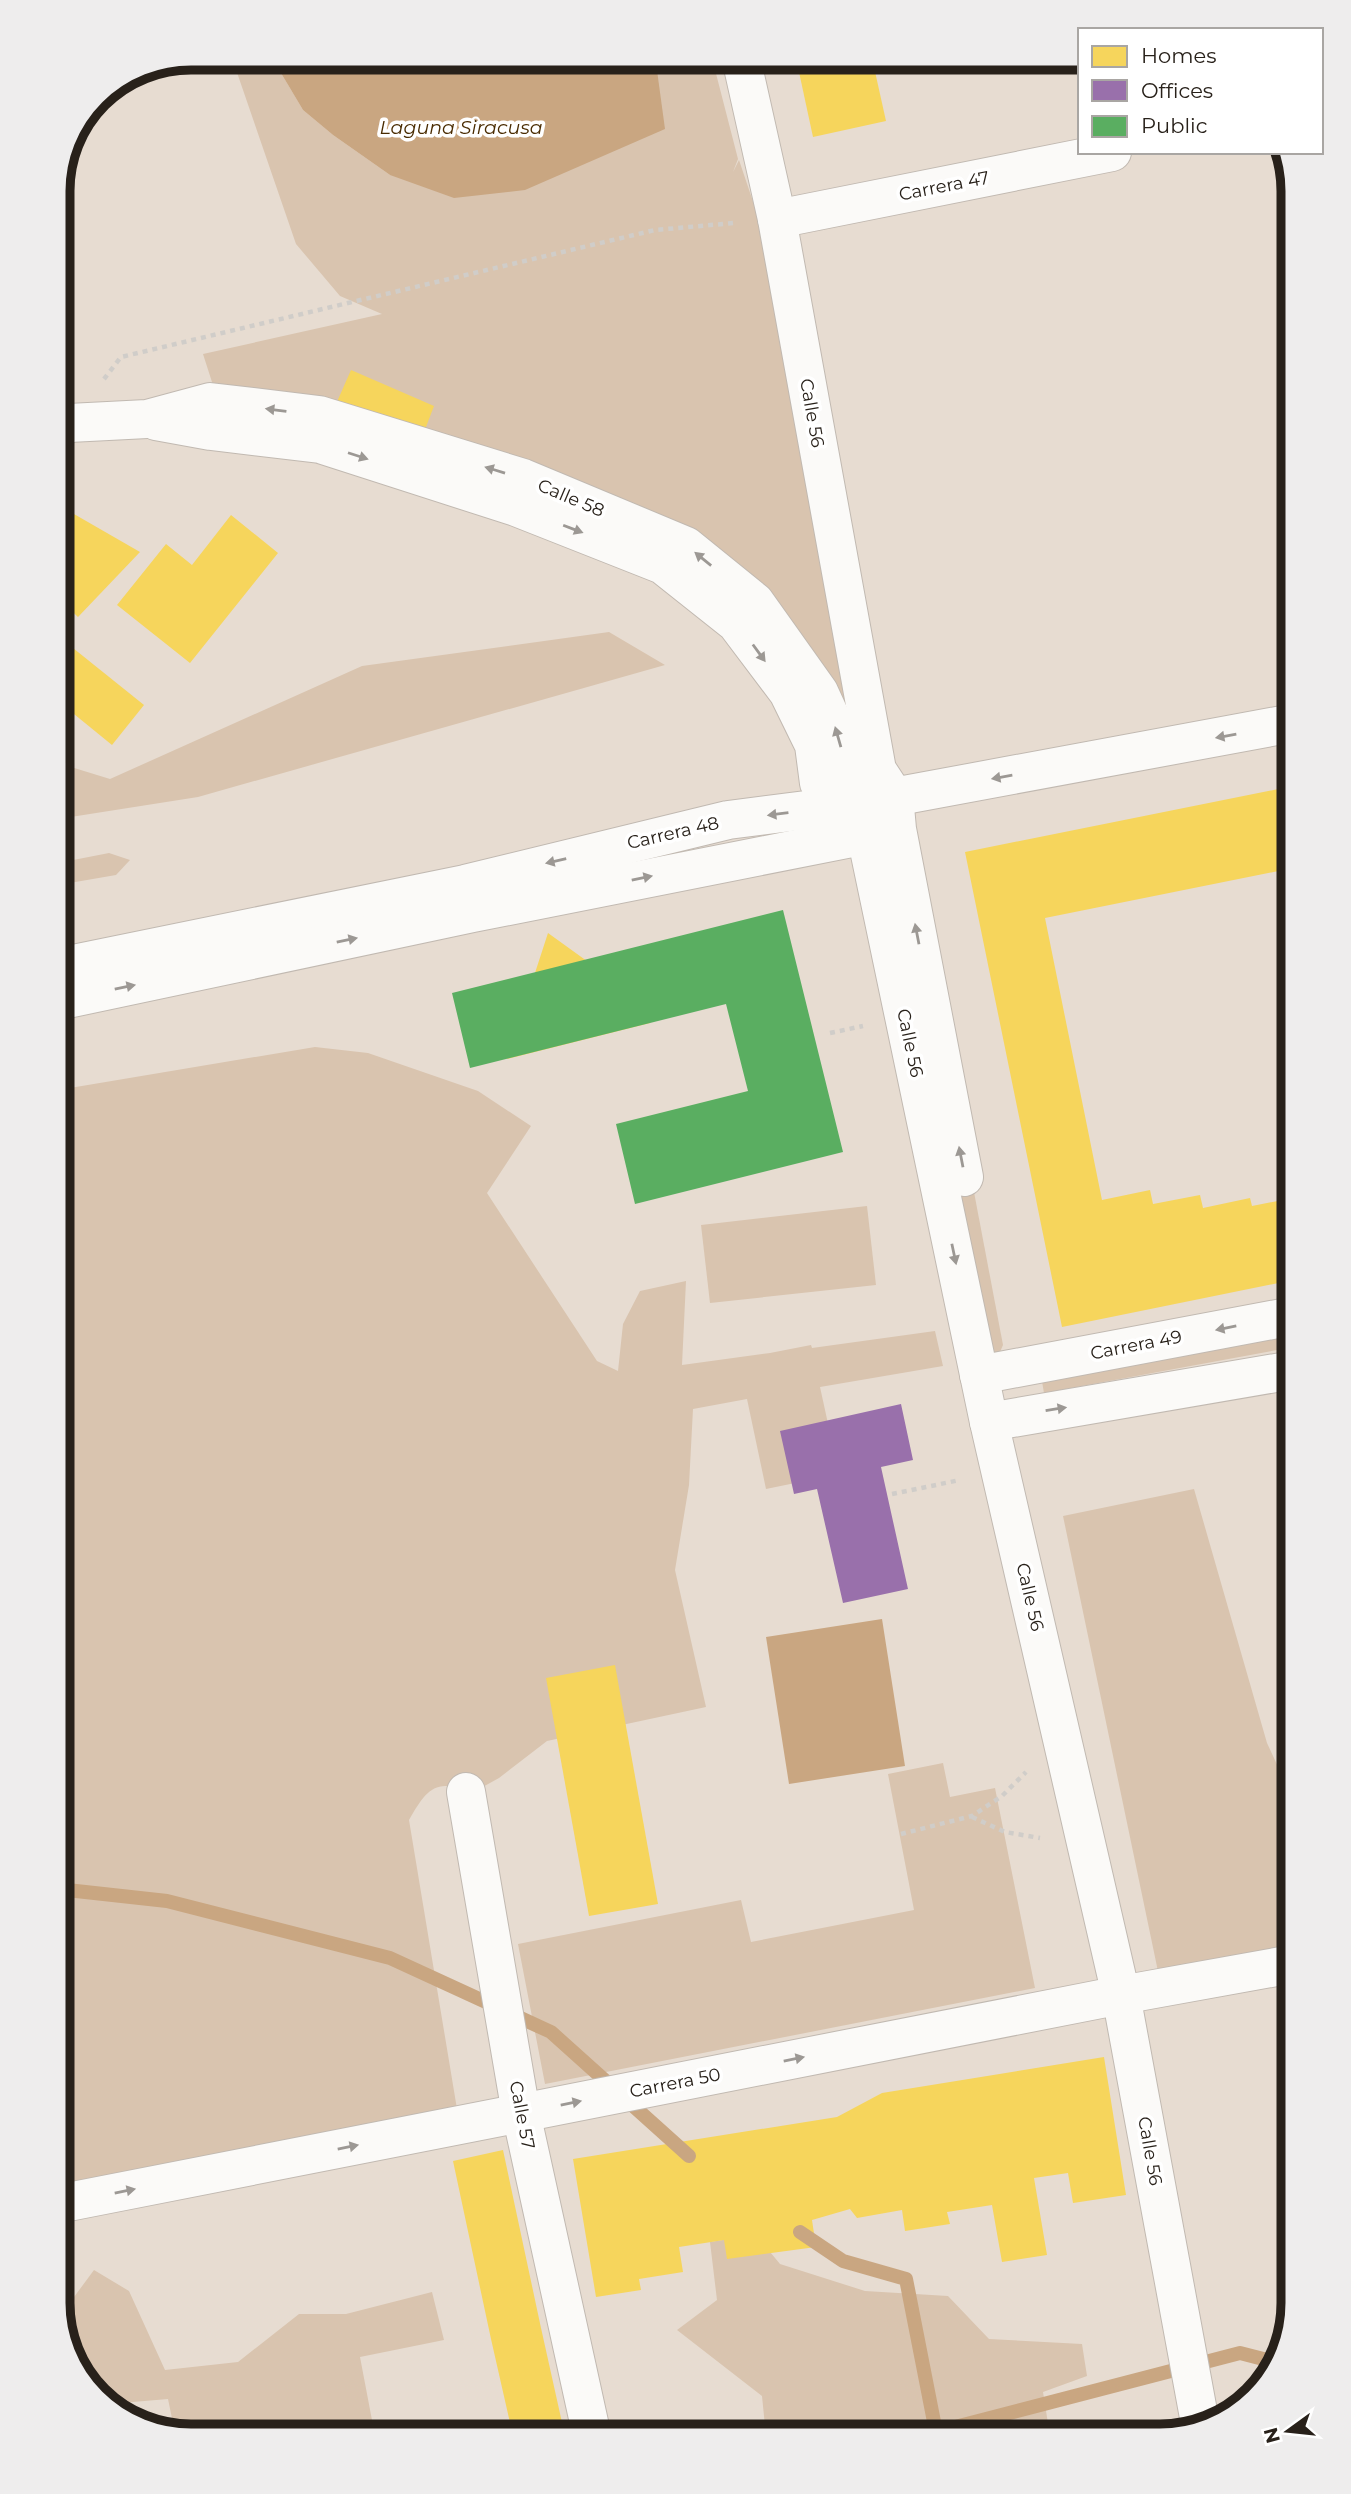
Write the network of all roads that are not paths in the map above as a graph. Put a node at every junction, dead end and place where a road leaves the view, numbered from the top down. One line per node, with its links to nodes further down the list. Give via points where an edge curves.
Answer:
1 (744, 70): 3 (street, Calle 56)
2 (1102, 154): 3 (street, Carrera 47)
3 (777, 219): 6 (street, Calle 56)
4 (70, 425): 6 (street, Calle 58, via 147,419 209,402 319,415 523,478 686,546 755,602 819,692)
5 (1281, 725): 6 (street, Carrera 48, one-way to 6)
6 (866, 807): 7 (street, Carrera 48, one-way to 6); 7 (street, Carrera 48, one-way to 7, via 728,821); 12 (street, Calle 56)
7 (469, 898): 8 (street, Carrera 48); 9 (street, Carrera 48, one-way to 7)
8 (70, 965)
9 (70, 998)
10 (1281, 1318): 12 (street, Carrera 49, one-way to 12)
11 (1281, 1372): 13 (street, one-way to 11)
12 (990, 1373): 13 (street, Calle 56)
13 (1001, 1419): 16 (street, Calle 56)
14 (466, 1792): 17 (street, Calle 57)
15 (1281, 1966): 16 (street, Carrera 50)
16 (1121, 1995): 17 (street, Carrera 50, one-way to 16); 19 (street, Calle 56)
17 (521, 2113): 18 (street, Carrera 50, one-way to 17); 20 (street, Calle 57)
18 (70, 2202)
19 (1199, 2417)
20 (589, 2424)

